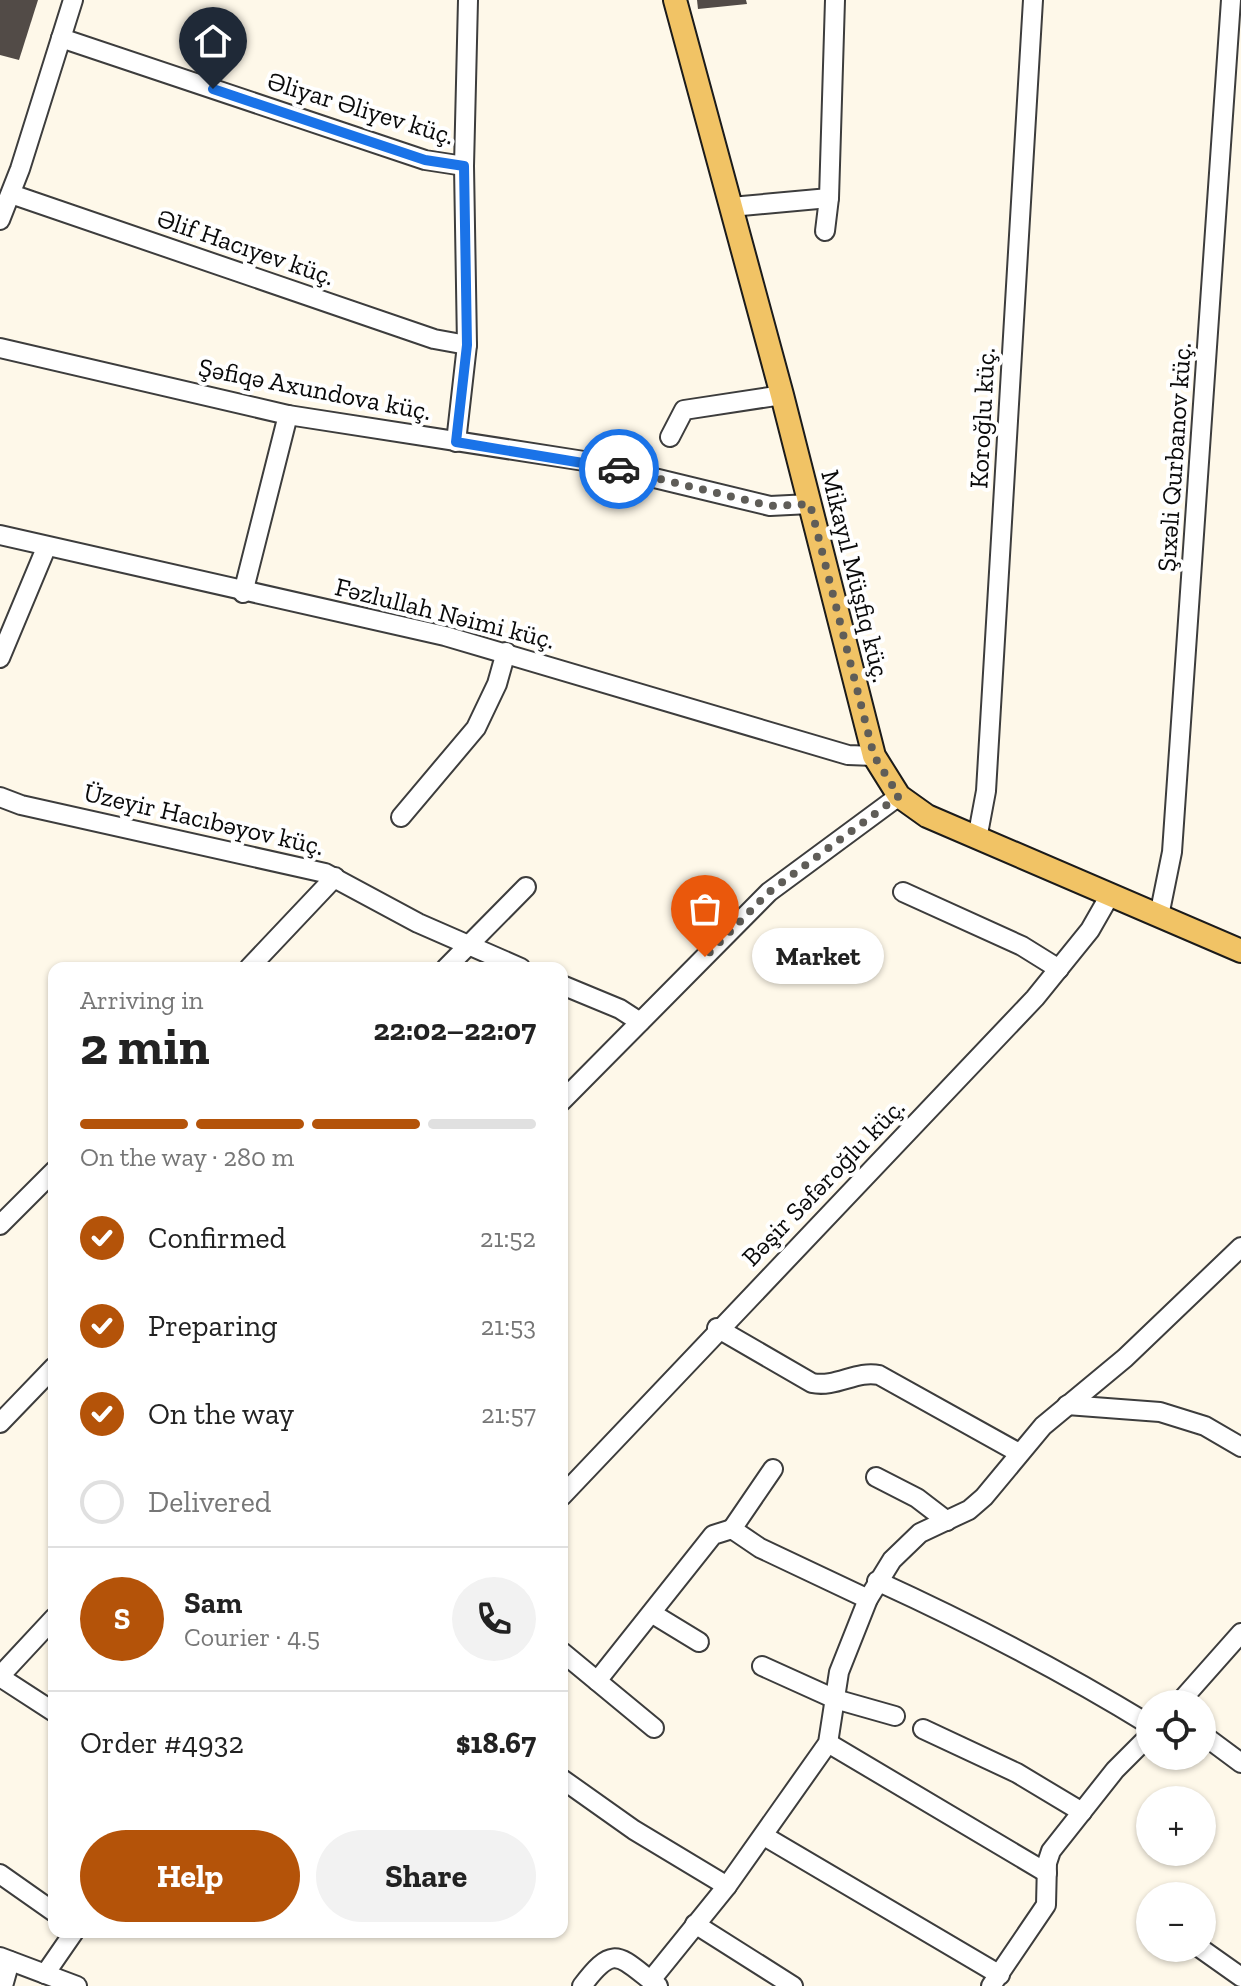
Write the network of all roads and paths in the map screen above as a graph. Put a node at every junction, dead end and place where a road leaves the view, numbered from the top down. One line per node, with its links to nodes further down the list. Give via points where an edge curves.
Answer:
1 (73, 0): 7 (street)
2 (468, 0): 8 (street)
3 (675, 0): 11 (main road, Mikayıl Müşfiq küç.)
4 (835, 0): 10 (street)
5 (1033, 0): 32 (street, Koroğlu küç., via 986,791)
6 (1231, 0): 37 (street, Şıxəli Qurbanov küç., via 1172,852)
7 (61, 38): 8 (street, Əliyar Əliyev küç., via 425,160); 9 (street)
8 (464, 166): 14 (street)
9 (11, 194): 12 (street); 14 (street, Əlif Hacıyev küç., via 434,339)
10 (829, 198): 11 (street); 13 (street)
11 (731, 207): 16 (main road, Mikayıl Müşfiq küç.)
12 (0, 220)
13 (825, 231)
14 (467, 345): 19 (street)
15 (0, 348): 17 (street, Şəfiqə Axundova küç.)
16 (782, 395): 18 (street, via 684,410); 20 (main road, Mikayıl Müşfiq küç.)
17 (288, 415): 19 (street, Şəfiqə Axundova küç.); 23 (street)
18 (670, 437)
19 (456, 442): 20 (street, Şəfiqə Axundova küç., via 584,461 770,506)
20 (810, 504): 26 (main road, Mikayıl Müşfiq küç.)
21 (0, 535): 22 (street, Fəzlullah Nəimi küç.)
22 (46, 548): 23 (street, Fəzlullah Nəimi küç.); 25 (street)
23 (243, 593): 24 (street, Fəzlullah Nəimi küç.)
24 (506, 652): 26 (street, Fəzlullah Nəimi küç., via 848,755); 31 (street, via 476,728)
25 (0, 658)
26 (874, 756): 27 (main road, Mikayıl Müşfiq küç.)
27 (899, 796): 32 (main road, Mikayıl Müşfiq küç.); 45 (street, via 769,892)
28 (0, 797): 29 (street, Üzeyir Hacıbəyov küç.)
29 (21, 805): 30 (street); 33 (street, Üzeyir Hacıbəyov küç.)
30 (0, 814)
31 (401, 817)
32 (977, 839): 36 (main road, Mikayıl Müşfiq küç.)
33 (335, 877): 38 (street, Üzeyir Hacıbəyov küç.); 40 (street)
34 (526, 887): 38 (street)
35 (903, 892): 43 (street, via 1022,946)
36 (1110, 895): 37 (main road, Mikayıl Müşfiq küç.); 43 (street, Bəşir Səfəroğlu küç.)
37 (1159, 916): 39 (main road, Mikayıl Müşfiq küç.)
38 (467, 946): 41 (street); 42 (street, Üzeyir Hacıbəyov küç.)
39 (1241, 951)
40 (255, 962)
41 (452, 962)
42 (506, 962)
43 (1059, 969): 50 (street, Bəşir Səfəroğlu küç.)
44 (568, 987): 45 (street)
45 (640, 1022): 46 (street)
46 (568, 1095)
47 (48, 1177): 48 (street)
48 (0, 1225)
49 (1241, 1247): 52 (street, via 1125,1358)
50 (717, 1328): 55 (street, via 812,1383 830,1385 879,1375); 58 (street, Bəşir Səfəroğlu küç.)
51 (48, 1373): 53 (street)
52 (1067, 1405): 54 (street, via 1160,1412 1205,1426); 55 (street)
53 (0, 1423)
54 (1241, 1447)
55 (1019, 1453): 59 (street, via 984,1497)
56 (773, 1469): 60 (street)
57 (876, 1477): 59 (street)
58 (568, 1489)
59 (947, 1521): 61 (street, via 920,1533)
60 (732, 1529): 62 (street, via 760,1548); 63 (street, via 713,1535)
61 (877, 1581): 62 (street); 75 (street, via 1053,1668)
62 (868, 1599): 72 (street, via 839,1672)
63 (653, 1614): 66 (street); 70 (street)
64 (48, 1624): 69 (street)
65 (1241, 1633): 71 (street)
66 (699, 1642)
67 (568, 1657): 70 (street)
68 (762, 1666): 72 (street)
69 (0, 1676): 73 (street)
70 (597, 1681): 76 (street)
71 (1190, 1690)
72 (835, 1699): 74 (street); 78 (street)
73 (48, 1708)
74 (895, 1716)
75 (1136, 1717)
76 (654, 1728)
77 (923, 1729): 83 (street, via 1017,1773)
78 (828, 1743): 84 (street); 85 (street)
79 (1216, 1744): 81 (street)
80 (1136, 1749): 83 (street)
81 (1241, 1763)
82 (568, 1783): 87 (street)
83 (1082, 1812): 85 (street)
84 (764, 1836): 87 (street); 95 (street)
85 (1047, 1866): 95 (street, via 1046,1905)
86 (0, 1874): 88 (street)
87 (727, 1886): 89 (street)
88 (48, 1908)
89 (695, 1924): 96 (street); 100 (street)
90 (70, 1938): 93 (street)
91 (5, 1959): 93 (street); 97 (street)
92 (1216, 1959): 94 (street)
93 (45, 1974): 98 (street)
94 (1241, 1977)
95 (996, 1980)
96 (654, 1983): 99 (street, via 623,1959 611,1957 600,1961)
97 (3, 1986)
98 (77, 1986)
99 (582, 1986)
100 (793, 1986)

